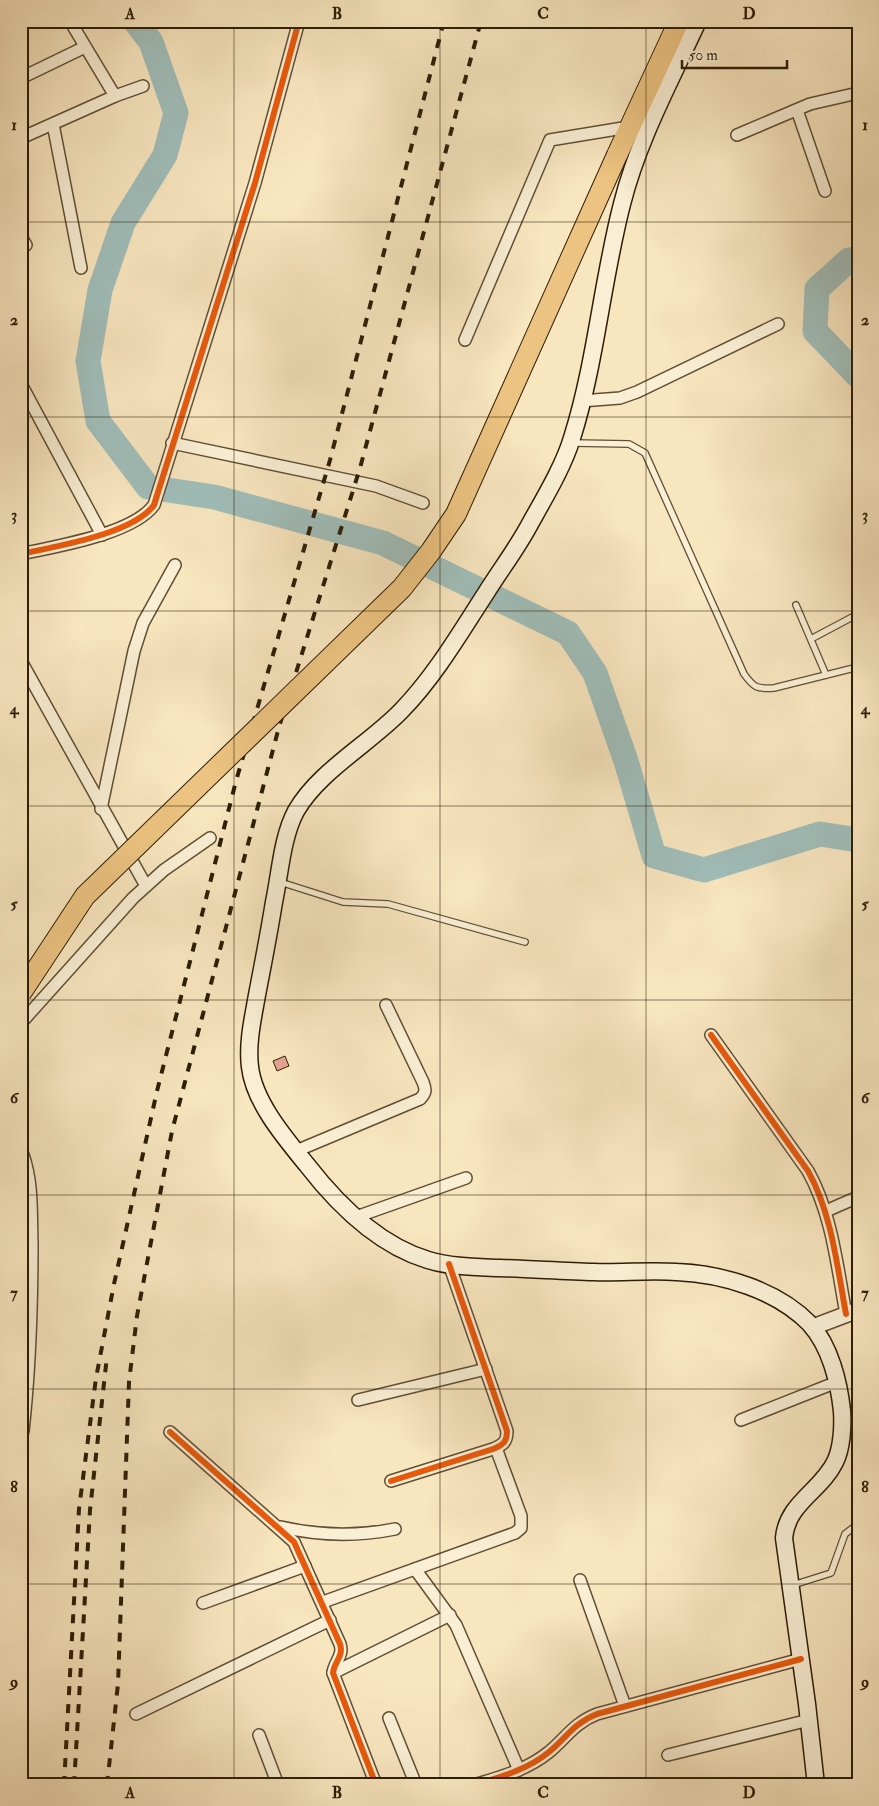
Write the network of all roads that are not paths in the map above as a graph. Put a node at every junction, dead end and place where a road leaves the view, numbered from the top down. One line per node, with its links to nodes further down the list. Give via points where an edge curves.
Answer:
1 (70, 21): 5 (street)
2 (300, 21): 22 (street, via 255,183)
3 (679, 21): 12 (highway)
4 (698, 21): 20 (main road, via 643,141 623,199)
5 (85, 47): 6 (street); 9 (street)
6 (21, 78)
7 (144, 86): 9 (street)
8 (858, 93): 10 (street)
9 (115, 96): 11 (street)
10 (797, 110): 13 (street); 15 (street)
11 (53, 124): 14 (street); 16 (street)
12 (629, 127): 18 (street, via 550,140); 38 (highway, bridge, via 456,514 431,551 402,588 85,896)
13 (737, 135)
14 (21, 138)
15 (825, 191)
16 (81, 268)
17 (778, 324): 20 (street, via 636,392 620,398)
18 (464, 340)
19 (21, 384): 24 (street)
20 (581, 402): 21 (main road)
21 (571, 443): 32 (lane, via 630,444 646,453 744,674 752,685 774,688); 35 (main road, via 530,525 459,636 401,711 305,798 293,816)
22 (171, 448): 23 (street, via 376,486); 24 (street, via 154,505 143,517)
23 (423, 502)
24 (102, 535): 25 (street)
25 (21, 554)
26 (174, 565): 33 (street, via 144,623 134,651)
27 (796, 605): 29 (lane)
28 (858, 614): 29 (lane)
29 (811, 639): 32 (lane)
30 (21, 661): 33 (street)
31 (858, 667): 32 (lane)
32 (826, 675)
33 (101, 809): 36 (street)
34 (210, 838): 36 (street)
35 (278, 881): 37 (lane, via 343,902 388,904); 42 (main road, via 250,1035 249,1062 253,1083)
36 (146, 886): 40 (street)
37 (524, 942)
38 (21, 993)
39 (386, 1005): 42 (street, via 423,1082 424,1095)
40 (21, 1023)
41 (711, 1035): 46 (street, via 808,1171)
42 (296, 1151): 47 (main road, via 326,1189)
43 (21, 1155): 48 (street, via 26,1169)
44 (466, 1178): 47 (street)
45 (858, 1197): 46 (street)
46 (826, 1211): 50 (street)
47 (356, 1217): 49 (main road, via 390,1246 430,1261)
48 (25, 1224): 56 (street, via 28,1364)
49 (449, 1264): 51 (main road, via 710,1275 744,1284 768,1295 791,1308); 52 (street)
50 (852, 1312): 51 (street)
51 (812, 1327): 53 (main road, via 824,1345)
52 (486, 1369): 54 (street); 58 (street, via 507,1431 507,1439)
53 (837, 1382): 55 (street); 66 (main road, via 842,1430 836,1461 789,1515 784,1529)
54 (358, 1400)
55 (741, 1420)
56 (21, 1430)
57 (170, 1432): 61 (street)
58 (496, 1448): 59 (street); 64 (street, via 521,1516 522,1528)
59 (391, 1481)
60 (858, 1524): 66 (lane, via 845,1534 831,1573)
61 (281, 1527): 62 (street, via 309,1534 338,1536); 63 (street, via 294,1542)
62 (394, 1529)
63 (306, 1566): 67 (street); 68 (street)
64 (415, 1569): 68 (street); 69 (street)
65 (580, 1580): 73 (street)
66 (791, 1586): 71 (main road)
67 (203, 1602)
68 (323, 1602): 70 (street)
69 (450, 1615): 72 (street); 79 (street)
70 (330, 1620): 72 (street, via 342,1650); 74 (street)
71 (801, 1659): 73 (street); 76 (main road)
72 (333, 1673): 81 (street)
73 (625, 1706): 79 (street, via 585,1718 549,1752)
74 (136, 1714)
75 (389, 1718): 82 (street)
76 (809, 1720): 78 (street); 84 (main road)
77 (258, 1735): 80 (street)
78 (668, 1755)
79 (519, 1770): 83 (street)
80 (278, 1785)
81 (376, 1785)
82 (416, 1785)
83 (474, 1785)
84 (816, 1785)

